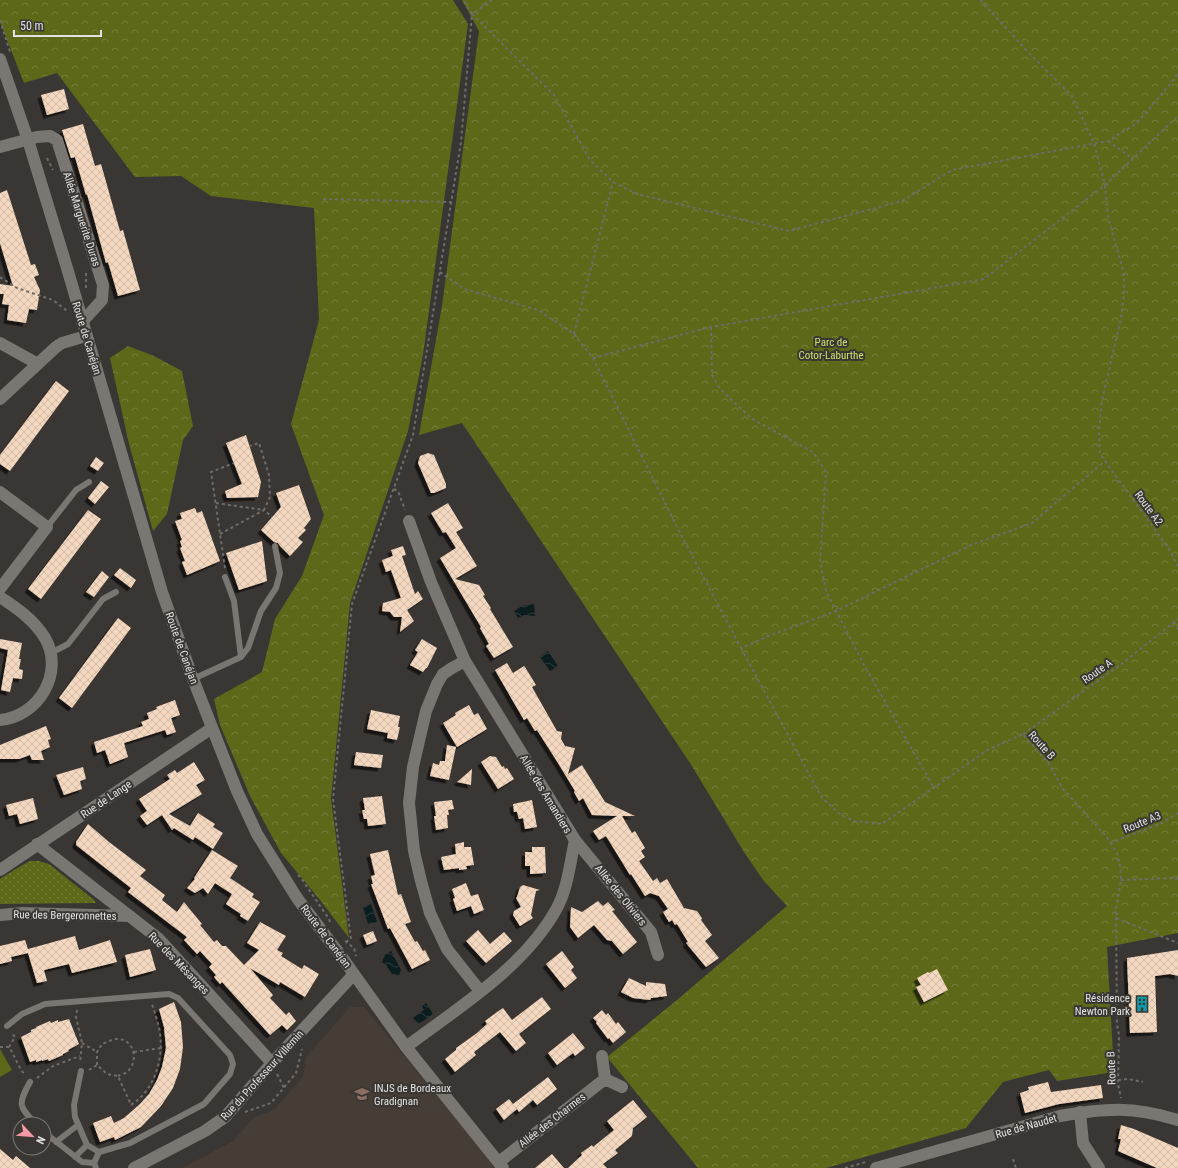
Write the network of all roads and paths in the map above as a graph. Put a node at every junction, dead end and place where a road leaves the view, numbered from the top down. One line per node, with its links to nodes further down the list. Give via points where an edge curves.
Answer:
1 (463, 0): 4 (path)
2 (492, 0): 4 (path)
3 (980, 0): 11 (path, Route A2, via 1072,96)
4 (472, 14): 16 (path, via 554,95 590,160); 19 (path, via 461,142)
5 (0, 20): 6 (path)
6 (6, 58): 9 (street, Route de Canéjan)
7 (1178, 71): 10 (path, via 1176,77 1137,123)
8 (1178, 116): 14 (path)
9 (28, 140): 12 (street, Allée Marguerite Duras); 25 (street, Route de Canéjan); 25 (street, Allée Marguerite Duras, via 50,136 57,140 103,285 102,300)
10 (1108, 141): 11 (path); 14 (path)
11 (1094, 143): 16 (path, via 952,170 902,201 789,231 637,194); 17 (path, Route A2)
12 (0, 147)
13 (46, 156): 15 (path)
14 (1133, 159): 17 (path)
15 (56, 174)
16 (613, 182): 27 (path)
17 (1105, 185): 26 (path, via 984,279); 34 (path, Route A2, via 1108,217 1124,274 1122,318 1102,400 1100,453)
18 (323, 199): 19 (path)
19 (451, 202): 21 (path)
20 (86, 269): 23 (path)
21 (440, 272): 27 (path, Route B, via 464,289 538,310); 37 (path, via 413,435)
22 (0, 277): 24 (path, via 24,290 53,300)
23 (86, 289)
24 (70, 315)
25 (82, 322): 28 (street, Route de Canéjan)
26 (711, 327): 30 (path); 51 (path, via 712,375 720,389 752,419 813,452 826,472 820,561 826,591)
27 (574, 334): 30 (path, Route B)
28 (86, 336): 31 (street, via 62,343); 59 (street, Route de Canéjan, via 162,592)
29 (0, 343): 31 (street)
30 (592, 358): 55 (path, Route B)
31 (38, 364): 32 (street)
32 (0, 399)
33 (250, 446): 40 (path, via 259,443 269,475 270,497)
34 (1105, 461): 46 (path, Route A2, via 1170,549); 51 (path, via 1032,524 971,545)
35 (234, 463): 39 (path, via 211,472)
36 (89, 482): 43 (lane, via 76,490)
37 (394, 488): 42 (path, via 398,491); 77 (path, via 352,604 333,799 351,940)
38 (0, 492): 43 (street)
39 (216, 503): 40 (path); 44 (path)
40 (264, 510): 41 (path); 44 (path)
41 (272, 517)
42 (409, 521): 58 (street, Allée des Amandiers, via 431,582)
43 (47, 527): 48 (street)
44 (220, 534): 47 (path)
45 (275, 546): 57 (lane, via 280,573 276,588 261,611 248,648)
46 (1178, 566)
47 (225, 577): 57 (lane, via 234,601)
48 (0, 589)
49 (116, 592): 56 (lane, via 103,599 68,644)
50 (0, 596): 56 (street, via 33,623 44,637)
51 (836, 611): 55 (path); 63 (path)
52 (1178, 619): 53 (path, Route A)
53 (1174, 622): 54 (path); 62 (path, Route A, via 1119,666)
54 (1178, 629)
55 (741, 648): 63 (path, Route B, via 822,798 841,815 854,821 882,824)
56 (51, 653): 60 (street, via 52,671 39,701 16,716)
57 (241, 657): 59 (lane)
58 (465, 661): 65 (street, Allée des Amandiers); 83 (street, via 443,674 426,711 418,738 409,803 414,851 430,913 447,949)
59 (193, 679): 61 (street, Route de Canéjan)
60 (0, 720)
61 (212, 728): 67 (street, Rue de Lange); 80 (street, Route de Canéjan, via 257,834 297,898)
62 (1023, 734): 63 (path, Route B, via 989,749); 66 (path, Route B, via 1049,764 1063,789)
63 (934, 788)
64 (1178, 813): 66 (path, Route A3, via 1162,823)
65 (575, 840): 79 (street, Allée des Oliviers, via 652,932); 83 (street, Allée des Amandiers, via 563,894 548,923 527,951)
66 (1110, 843): 70 (path, Route B, via 1117,853)
67 (38, 844): 68 (street, Rue de Lange); 73 (street, Rue des Mésanges)
68 (0, 870)
69 (297, 875): 75 (path, via 330,919)
70 (1121, 880): 71 (path); 74 (path, Route B)
71 (1178, 880)
72 (0, 914): 73 (street, Rue des Bergeronnettes)
73 (130, 916): 96 (street, Rue des Mésanges, via 159,940)
74 (1116, 918): 78 (path); 101 (path, Route B)
75 (331, 924)
76 (342, 938): 77 (path)
77 (346, 942): 80 (path); 81 (path, via 354,948)
78 (1178, 943)
79 (658, 955)
80 (341, 956): 82 (street, Route de Canéjan)
81 (358, 962)
82 (354, 974): 90 (street, Route de Canéjan); 96 (street, Rue du Professeur Villemin)
83 (480, 991): 90 (street, Allée des Amandiers)
84 (149, 996): 85 (lane); 91 (path); 113 (lane, via 169,994 178,998 230,1055 233,1064 230,1074 204,1104 130,1143)
85 (78, 1001): 86 (lane, via 45,1004 22,1014); 87 (path, via 76,1017)
86 (8, 1026): 89 (path, via 15,1037)
87 (82, 1043): 92 (path); 94 (path)
88 (0, 1047): 89 (path)
89 (9, 1047): 102 (path, via 20,1070)
90 (406, 1047): 116 (street, Route de Canéjan)
91 (161, 1048): 93 (path); 99 (path, via 153,1080 143,1095 131,1105)
92 (97, 1052): 93 (path, via 102,1044 118,1039 126,1042); 97 (path)
93 (134, 1052): 99 (path, via 132,1064 127,1072)
94 (80, 1056): 98 (path); 102 (path, via 53,1066)
95 (602, 1056): 100 (street)
96 (272, 1063): 118 (street, Rue du Professeur Villemin, via 218,1123)
97 (97, 1065): 98 (path, via 89,1071); 99 (path, via 107,1074)
98 (81, 1071): 109 (lane, via 74,1105)
99 (118, 1076)
100 (605, 1079): 104 (street); 116 (street, Allée des Charmes)
101 (1118, 1080): 103 (path); 105 (path, Route B)
102 (30, 1082): 107 (lane, via 22,1097 23,1110)
103 (1143, 1082)
104 (622, 1087)
105 (1122, 1100)
106 (1080, 1112): 108 (street, Rue de Naudet, via 1132,1110 1157,1113); 119 (street, Rue de Naudet); 121 (street, via 1083,1143)
107 (29, 1116)
108 (1178, 1120)
109 (78, 1125): 111 (lane); 112 (lane)
110 (52, 1139): 111 (lane)
111 (56, 1142): 114 (lane)
112 (87, 1145): 113 (lane); 114 (lane)
113 (100, 1152): 117 (lane)
114 (75, 1157): 117 (lane)
115 (1013, 1159): 120 (path)
116 (501, 1165)
117 (95, 1166)
118 (134, 1168)
119 (876, 1168)
120 (1016, 1168)
121 (1099, 1168)

